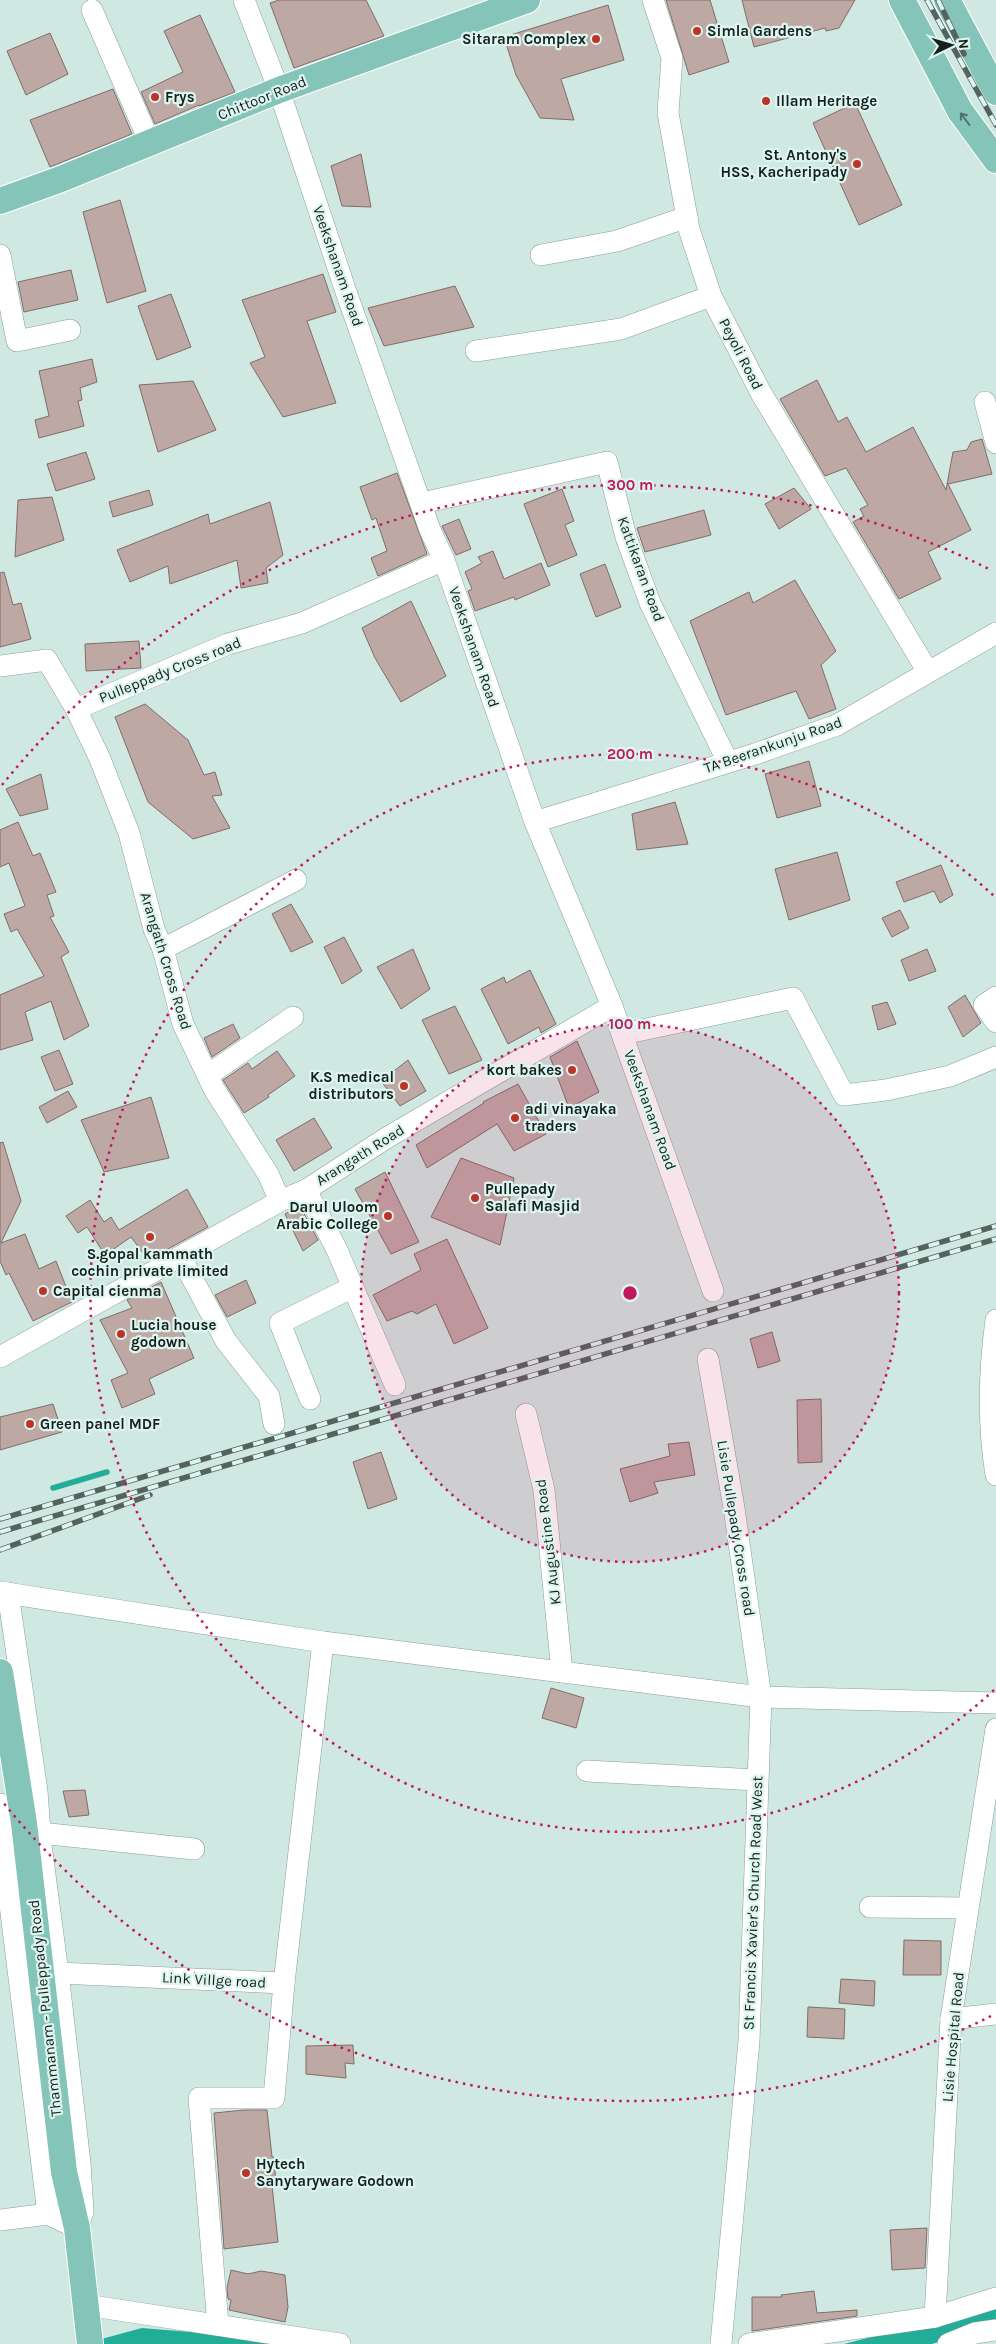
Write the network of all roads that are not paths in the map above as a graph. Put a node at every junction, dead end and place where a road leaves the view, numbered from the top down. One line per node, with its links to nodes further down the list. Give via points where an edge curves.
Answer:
1 (244, 0): 7 (street, Veekshanam Road)
2 (527, 0): 7 (main road, Chittoor Road)
3 (653, 0): 12 (street, Peyoli Road, via 672,58 668,113)
4 (902, 0): 10 (main road, one-way to 4, via 960,111)
5 (947, 0): 8 (main road)
6 (92, 10): 9 (street)
7 (279, 90): 9 (main road, Chittoor Road); 20 (street, Veekshanam Road, via 345,289)
8 (996, 92)
9 (150, 142): 11 (main road, Chittoor Road)
10 (996, 160)
11 (0, 202)
12 (686, 217): 13 (street, via 618,241); 15 (street, Peyoli Road)
13 (541, 255)
14 (0, 256): 16 (street, via 17,341)
15 (712, 296): 17 (street, via 621,329); 24 (street, Peyoli Road, via 762,393)
16 (70, 330)
17 (476, 351)
18 (983, 402): 19 (street)
19 (996, 443)
20 (422, 503): 21 (street, Veekshanam Road); 26 (street, Kattikaran Road, via 607,462 626,537 650,603)
21 (444, 560): 25 (street, Pulleppady Cross road, via 302,623 228,644); 27 (street, Veekshanam Road)
22 (996, 633): 24 (street, TA Beerankunju Road)
23 (0, 666): 25 (street, via 48,660)
24 (928, 672): 26 (street, TA Beerankunju Road, via 837,725)
25 (76, 709): 29 (street, Arangath Cross Road, via 129,833 154,929)
26 (728, 762): 27 (street, TA Beerankunju Road)
27 (535, 822): 31 (street, Veekshanam Road)
28 (296, 880): 29 (street)
29 (163, 949): 36 (street, Arangath Cross Road, via 183,1024)
30 (996, 997): 33 (street, via 984,1005)
31 (612, 1006): 34 (street, Veekshanam Road); 37 (street, Arangath Road, via 388,1137)
32 (293, 1017): 36 (street)
33 (996, 1022)
34 (623, 1034): 35 (street, via 793,998 844,1095 950,1076); 41 (street, Veekshanam Road)
35 (996, 1057)
36 (208, 1075): 38 (street, Arangath Cross Road, via 268,1174)
37 (306, 1190): 38 (street, Arangath Road); 40 (street)
38 (280, 1201): 39 (street, Arangath Road)
39 (186, 1253): 43 (street, Arangath Road); 49 (street, via 185,1265 220,1331 269,1396)
40 (353, 1287): 46 (street); 47 (street, via 280,1323)
41 (713, 1291)
42 (996, 1320): 45 (street, via 991,1354)
43 (0, 1357)
44 (708, 1359): 55 (street, Lisie Pullepady Cross road, via 734,1508)
45 (994, 1377): 50 (street, via 992,1448)
46 (395, 1385)
47 (310, 1399)
48 (526, 1414): 54 (street, KJ Augustine Road, via 544,1490)
49 (274, 1424)
50 (996, 1475)
51 (4, 1592): 52 (street); 61 (street, via 37,1791)
52 (323, 1642): 54 (street); 67 (street, Link Villge road)
53 (0, 1672): 72 (main road, Thammanam - Pulleppady Road, via 24,1823 64,2172)
54 (562, 1672): 55 (street)
55 (761, 1697): 56 (street); 59 (street, St Francis Xavier's Church Road West)
56 (996, 1703)
57 (996, 1729): 65 (street, Lisie Hospital Road)
58 (587, 1771): 59 (street)
59 (757, 1780): 80 (street, St Francis Xavier's Church Road West, via 749,2042)
60 (0, 1804): 63 (street)
61 (40, 1834): 62 (street); 66 (street)
62 (194, 1849)
63 (3, 1852): 70 (street)
64 (870, 1907): 65 (street)
65 (968, 1908): 69 (street, Lisie Hospital Road)
66 (58, 1973): 67 (street, Link Villge road); 72 (street, via 80,2162 83,2212)
67 (284, 1984): 76 (street, via 274,2098 199,2098)
68 (996, 2014): 69 (street)
69 (951, 2019): 75 (street, Lisie Hospital Road)
70 (48, 2214): 71 (street); 72 (street)
71 (0, 2220)
72 (77, 2228): 74 (main road, Thammanam - Pulleppady Road)
73 (996, 2298): 75 (street)
74 (86, 2305): 76 (street); 78 (main road, Thammanam - Pulleppady Road)
75 (936, 2317): 81 (street)
76 (218, 2325): 79 (street)
77 (996, 2330): 82 (street, via 975,2333)
78 (89, 2342)
79 (340, 2344)
80 (721, 2344)
81 (749, 2344)
82 (948, 2344)

